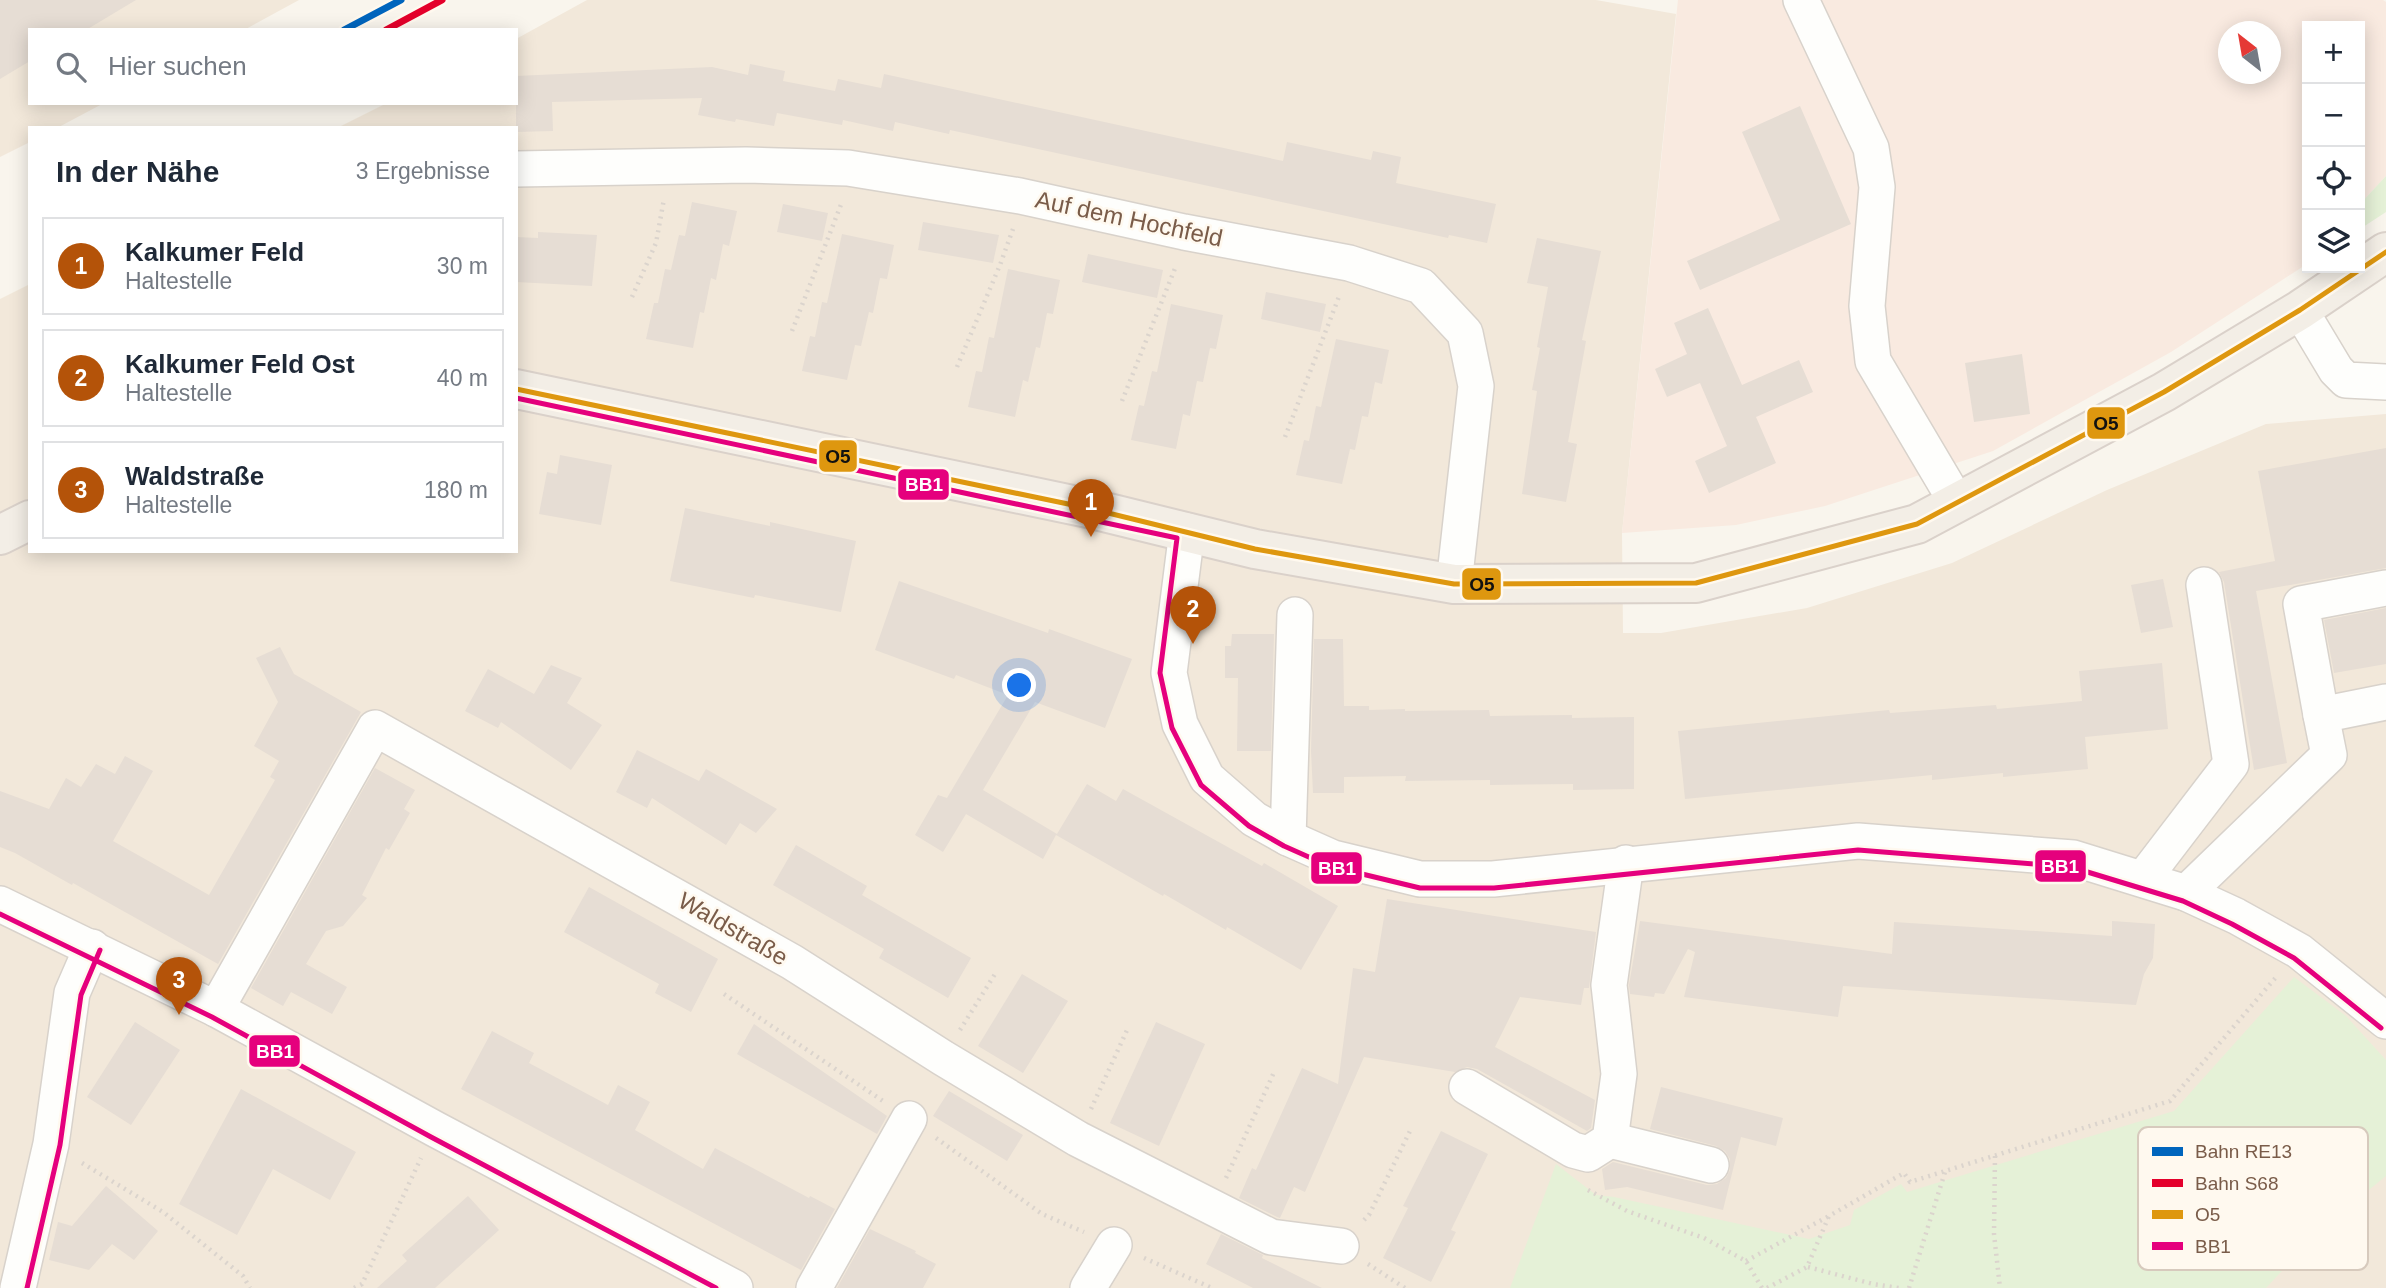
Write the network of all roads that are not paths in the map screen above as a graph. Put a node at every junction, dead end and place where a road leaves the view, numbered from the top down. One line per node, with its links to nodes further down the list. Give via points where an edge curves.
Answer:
1 (1801, 0): 7 (street, via 1871,148 1877,187 1867,306 1873,361)
2 (518, 169): 11 (street, Auf dem Hochfeld, via 848,168 1020,196 1349,263 1421,286 1465,333 1476,386)
3 (2386, 252): 4 (main road)
4 (2300, 310): 5 (street, via 2346,380); 7 (main road, via 2164,391)
5 (2386, 382)
6 (518, 389): 9 (main road)
7 (1957, 503): 11 (main road, via 1917,524 1696,583)
8 (28, 521): 10 (main road)
9 (1187, 531): 11 (main road, via 1255,549); 17 (street, via 1169,673 1180,724 1207,778 1254,819)
10 (0, 535)
11 (1454, 584)
12 (2204, 585): 19 (street, via 2231,764)
13 (2386, 588): 16 (street, via 2301,604)
14 (1295, 615): 17 (street)
15 (2386, 702): 16 (street)
16 (2321, 715): 20 (street, via 2329,755)
17 (1288, 838): 18 (street, via 1333,858 1420,879 1493,879)
18 (1626, 863): 19 (street, via 1858,841 2073,858); 27 (street, via 1609,985 1619,1074)
19 (2143, 879): 20 (street)
20 (2186, 893): 24 (street, via 2299,951)
21 (0, 904): 22 (street)
22 (92, 947): 23 (street); 31 (street, via 72,993 51,1144)
23 (216, 1009): 30 (street, Waldstraße, via 376,728 792,962 1078,1139 1271,1237); 32 (street)
24 (2386, 1021)
25 (1467, 1087): 27 (street, via 1573,1150)
26 (908, 1119): 33 (street)
27 (1599, 1147): 28 (street)
28 (1711, 1165)
29 (1114, 1245): 34 (street)
30 (1341, 1246)
31 (18, 1288)
32 (735, 1288)
33 (814, 1288)
34 (1088, 1288)

